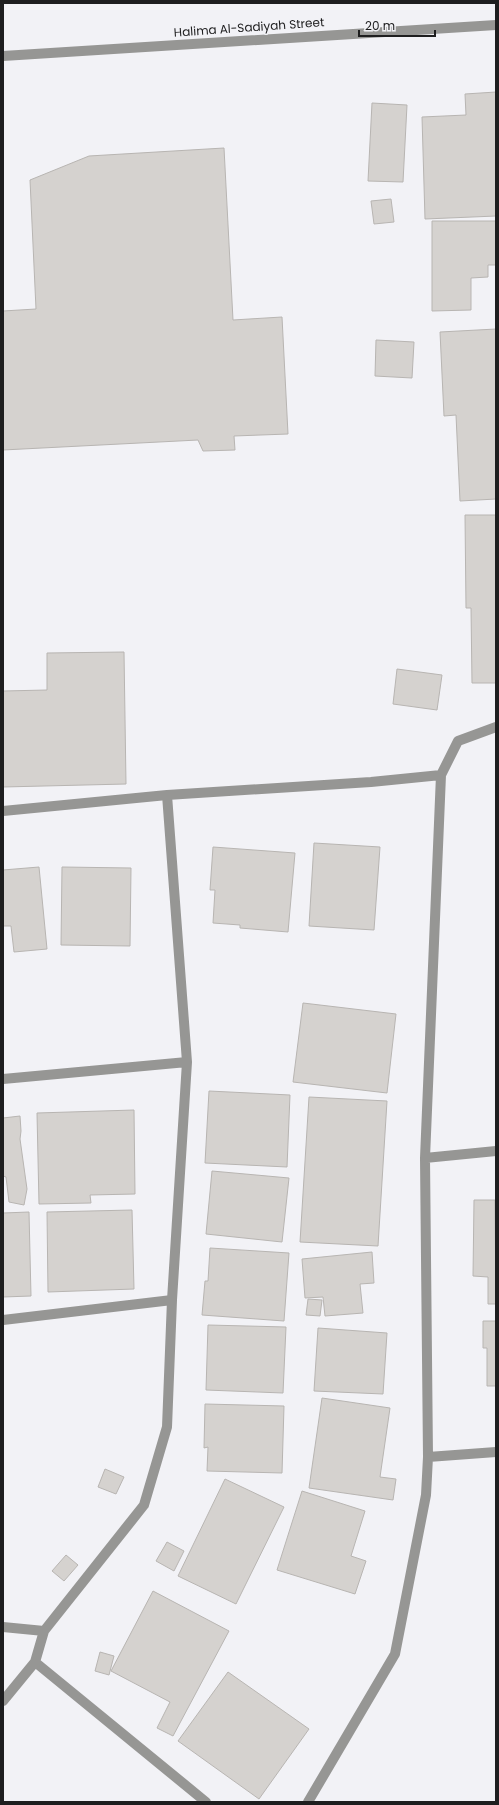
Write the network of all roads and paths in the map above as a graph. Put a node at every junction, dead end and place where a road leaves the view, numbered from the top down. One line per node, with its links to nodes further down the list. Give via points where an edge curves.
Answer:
1 (496, 25): 2 (street, Halima Al-Sadiyah Street)
2 (3, 56)
3 (496, 727): 4 (street, via 458,741)
4 (441, 775): 5 (street); 10 (street)
5 (167, 795): 6 (street); 7 (street)
6 (3, 811)
7 (187, 1062): 8 (street); 11 (street)
8 (3, 1080)
9 (496, 1151): 10 (street)
10 (425, 1158): 14 (street)
11 (172, 1300): 12 (street); 16 (street, via 167,1427 144,1505)
12 (3, 1320)
13 (496, 1452): 14 (street)
14 (428, 1457): 20 (street, via 426,1495 395,1654)
15 (3, 1627): 16 (street)
16 (44, 1630): 17 (street)
17 (35, 1662): 18 (street); 19 (street)
18 (3, 1701)
19 (206, 1802)
20 (308, 1802)

